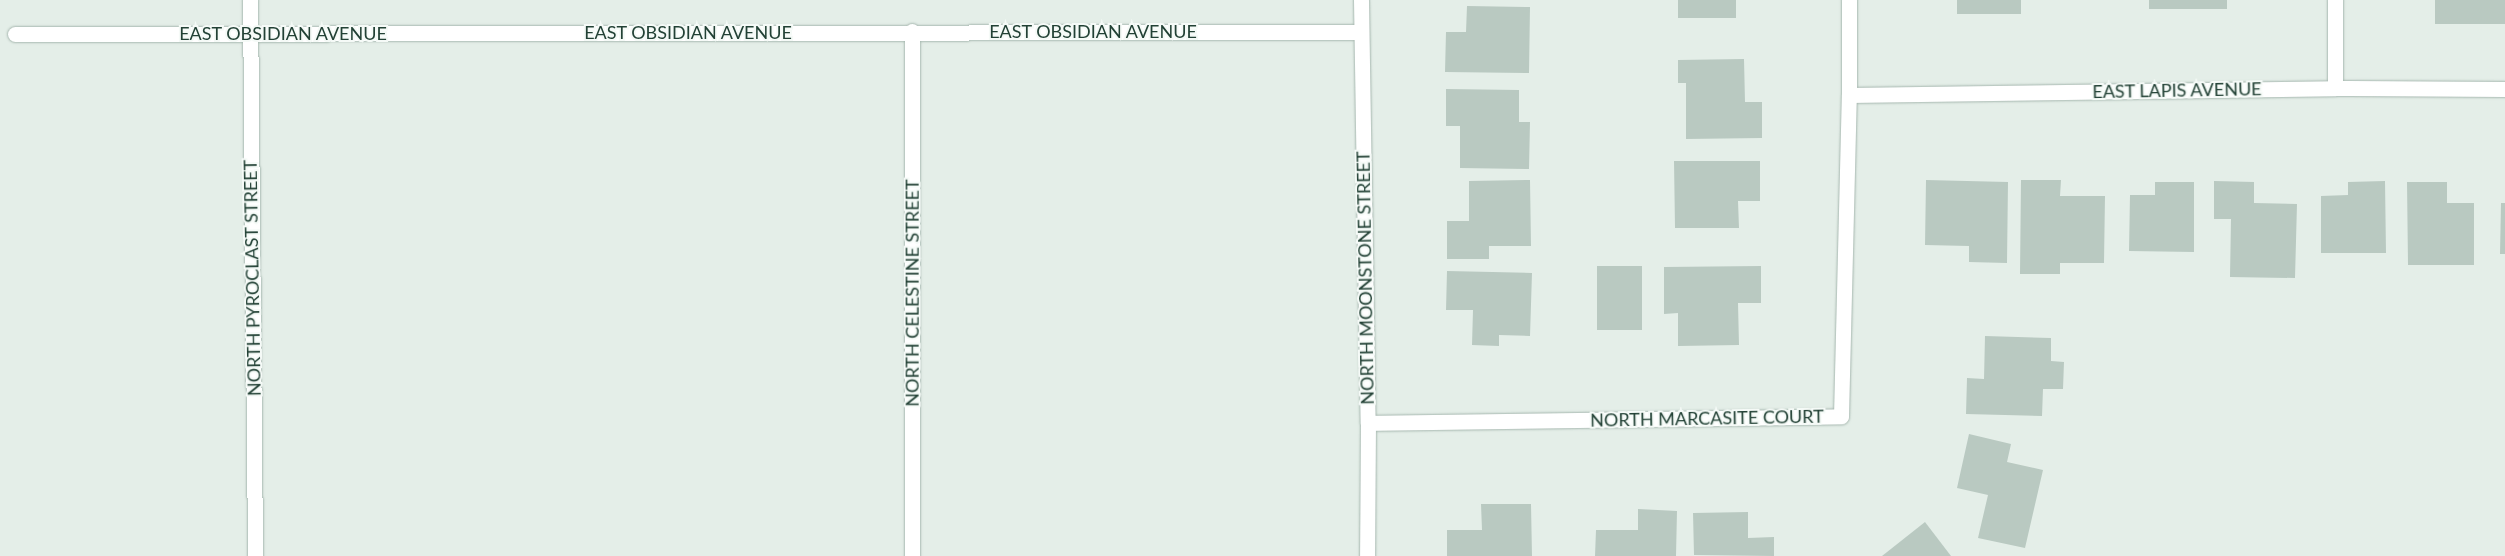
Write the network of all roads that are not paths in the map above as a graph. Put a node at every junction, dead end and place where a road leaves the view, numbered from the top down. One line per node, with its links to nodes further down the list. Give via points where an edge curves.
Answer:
1 (250, 0): 7 (street, NORTH PYROCLAST STREET)
2 (1361, 0): 6 (street, NORTH MOONSTONE STREET)
3 (1850, 0): 11 (street, NORTH MARCASITE COURT)
4 (2335, 0): 9 (street)
5 (912, 31): 6 (street, EAST OBSIDIAN AVENUE); 7 (street, EAST OBSIDIAN AVENUE); 14 (street, NORTH CELESTINE STREET)
6 (1361, 32): 12 (street, NORTH MOONSTONE STREET)
7 (250, 33): 8 (street, EAST OBSIDIAN AVENUE); 13 (street, NORTH PYROCLAST STREET)
8 (15, 34)
9 (2335, 88): 10 (street, EAST LAPIS AVENUE); 11 (street, EAST LAPIS AVENUE)
10 (2505, 89)
11 (1849, 95): 12 (street, NORTH MARCASITE COURT, via 1841,416)
12 (1368, 423): 15 (street, NORTH MOONSTONE STREET)
13 (255, 556)
14 (912, 556)
15 (1367, 556)

